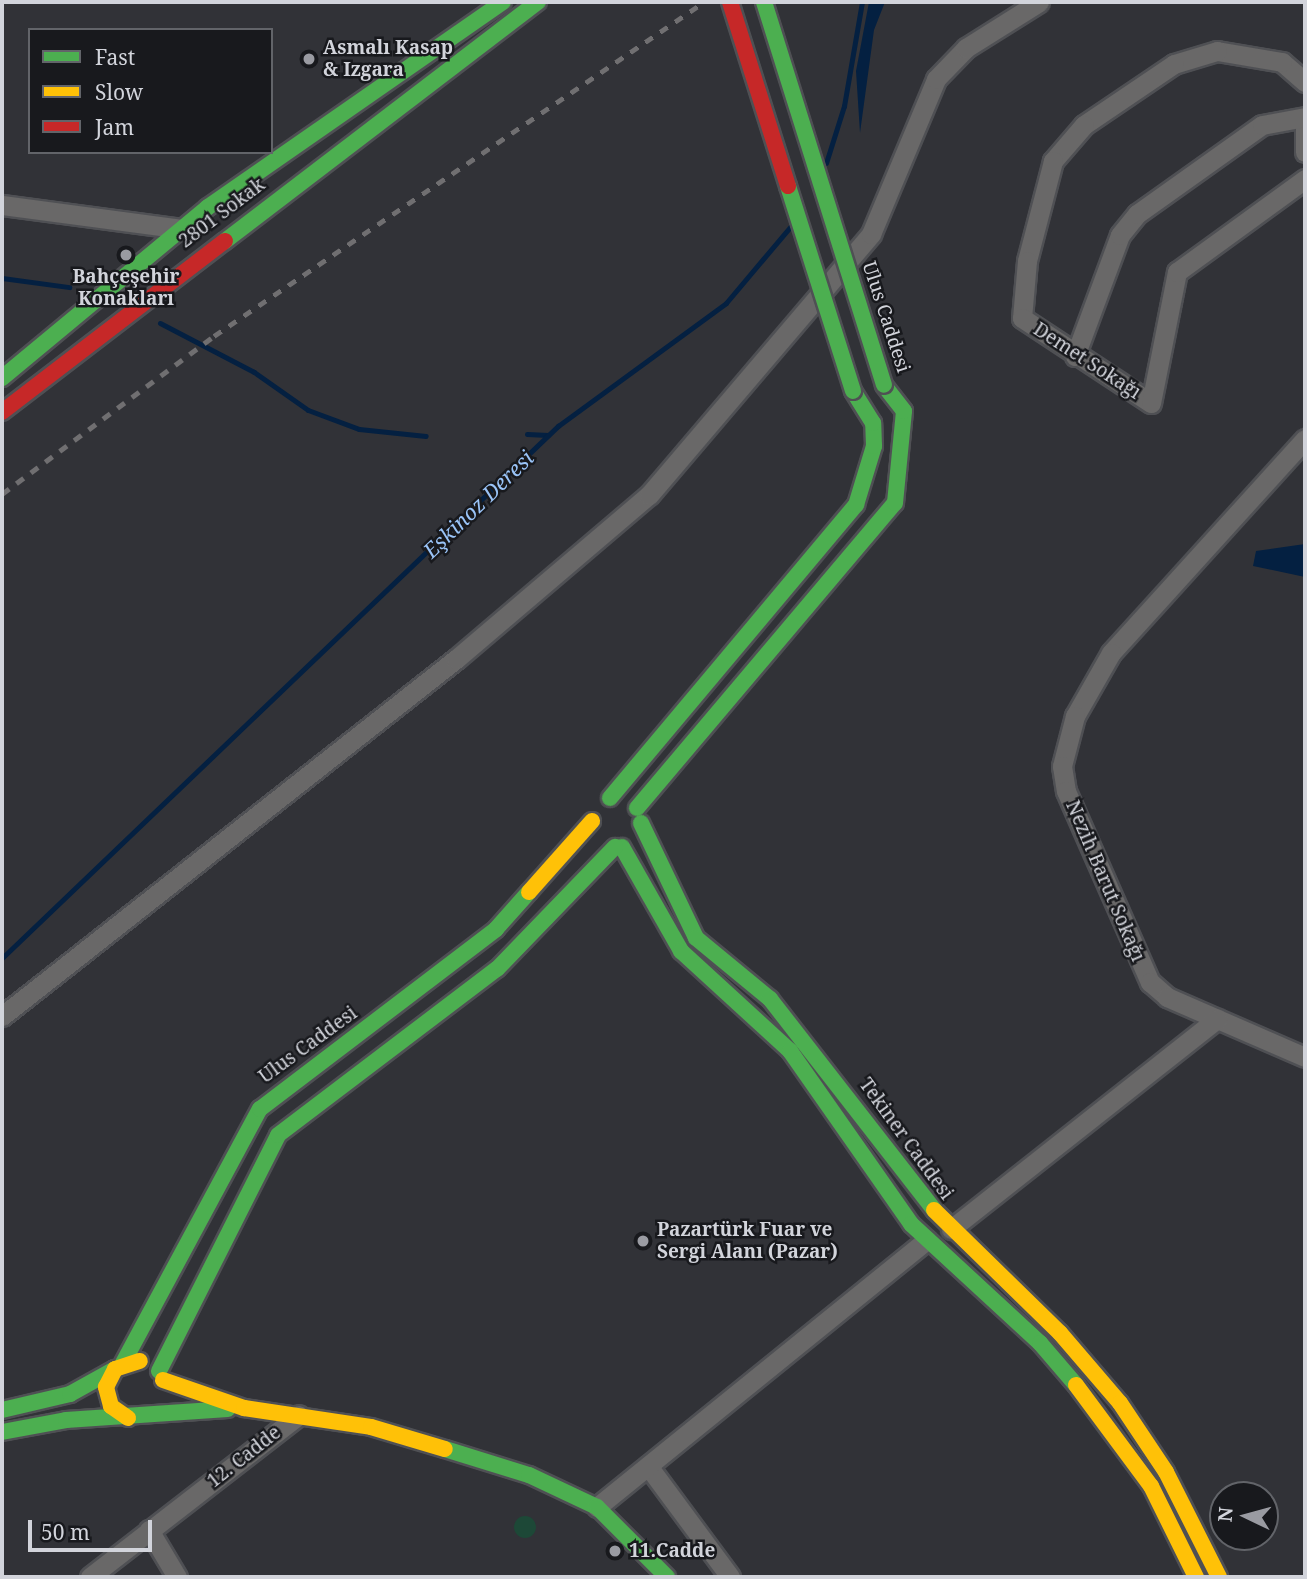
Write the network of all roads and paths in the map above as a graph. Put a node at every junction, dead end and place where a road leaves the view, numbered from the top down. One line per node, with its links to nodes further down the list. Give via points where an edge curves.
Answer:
1 (503, 2): 12 (street, 2801 Sokak)
2 (538, 2): 13 (street, 2801 Sokak)
3 (730, 2): 18 (street, Ulus Caddesi, bridge, via 853,391 873,423 874,446 856,505)
4 (764, 2): 19 (street, Ulus Caddesi, bridge, via 884,385 904,411 906,438 895,503 879,529)
5 (1039, 2): 22 (street, via 966,48 936,79 871,234 649,495 456,659)
6 (1305, 82): 14 (street, Demet Sokağı, via 1282,62 1217,51 1174,64 1120,95 1061,152 1027,261 1022,318)
7 (1305, 117): 14 (street, via 1262,125 1137,214 1120,234)
8 (1305, 124): 9 (street)
9 (1305, 152)
10 (1305, 179): 14 (street, Demet Sokağı, via 1177,272 1151,403)
11 (2, 205): 12 (street)
12 (181, 229): 13 (street, via 189,243 150,277); 15 (street, 2801 Sokak)
13 (137, 303): 16 (street, 2801 Sokak)
14 (1075, 356)
15 (2, 378)
16 (2, 412)
17 (1305, 439): 23 (street, Nezih Barut Sokağı, via 1111,653 1064,748 1066,791 1150,982)
18 (610, 798): 19 (street); 20 (street, Ulus Caddesi)
19 (639, 816): 21 (street, Ulus Caddesi, via 636,838); 25 (street, Tekiner Caddesi, via 686,925 794,1026)
20 (592, 821): 21 (street, via 596,836); 27 (street, Ulus Caddesi, via 459,961 260,1109)
21 (618, 847): 26 (street, via 681,951 790,1051); 28 (street, Ulus Caddesi, via 497,969 278,1135)
22 (2, 1016)
23 (1217, 1019): 24 (street, Nezih Barut Sokağı); 25 (street)
24 (1305, 1057)
25 (951, 1229): 43 (street, Tekiner Caddesi, via 1060,1333 1121,1403 1166,1472)
26 (927, 1240): 35 (street); 42 (street, via 1040,1343 1091,1402 1151,1486)
27 (119, 1366): 28 (street, via 142,1361); 30 (street, via 70,1394); 33 (street, via 107,1397)
28 (161, 1375): 29 (street); 32 (street, via 160,1406)
29 (244, 1408): 31 (street); 32 (street)
30 (2, 1410)
31 (299, 1415): 36 (street, via 432,1444 529,1475); 37 (street, 12. Cadde)
32 (146, 1417): 33 (street)
33 (128, 1418): 34 (street)
34 (2, 1432)
35 (648, 1466): 36 (street); 41 (street)
36 (597, 1507): 40 (street)
37 (149, 1530): 38 (street, 12. Cadde); 39 (street)
38 (90, 1577)
39 (177, 1577)
40 (667, 1577)
41 (730, 1577)
42 (1196, 1577)
43 (1219, 1577)

